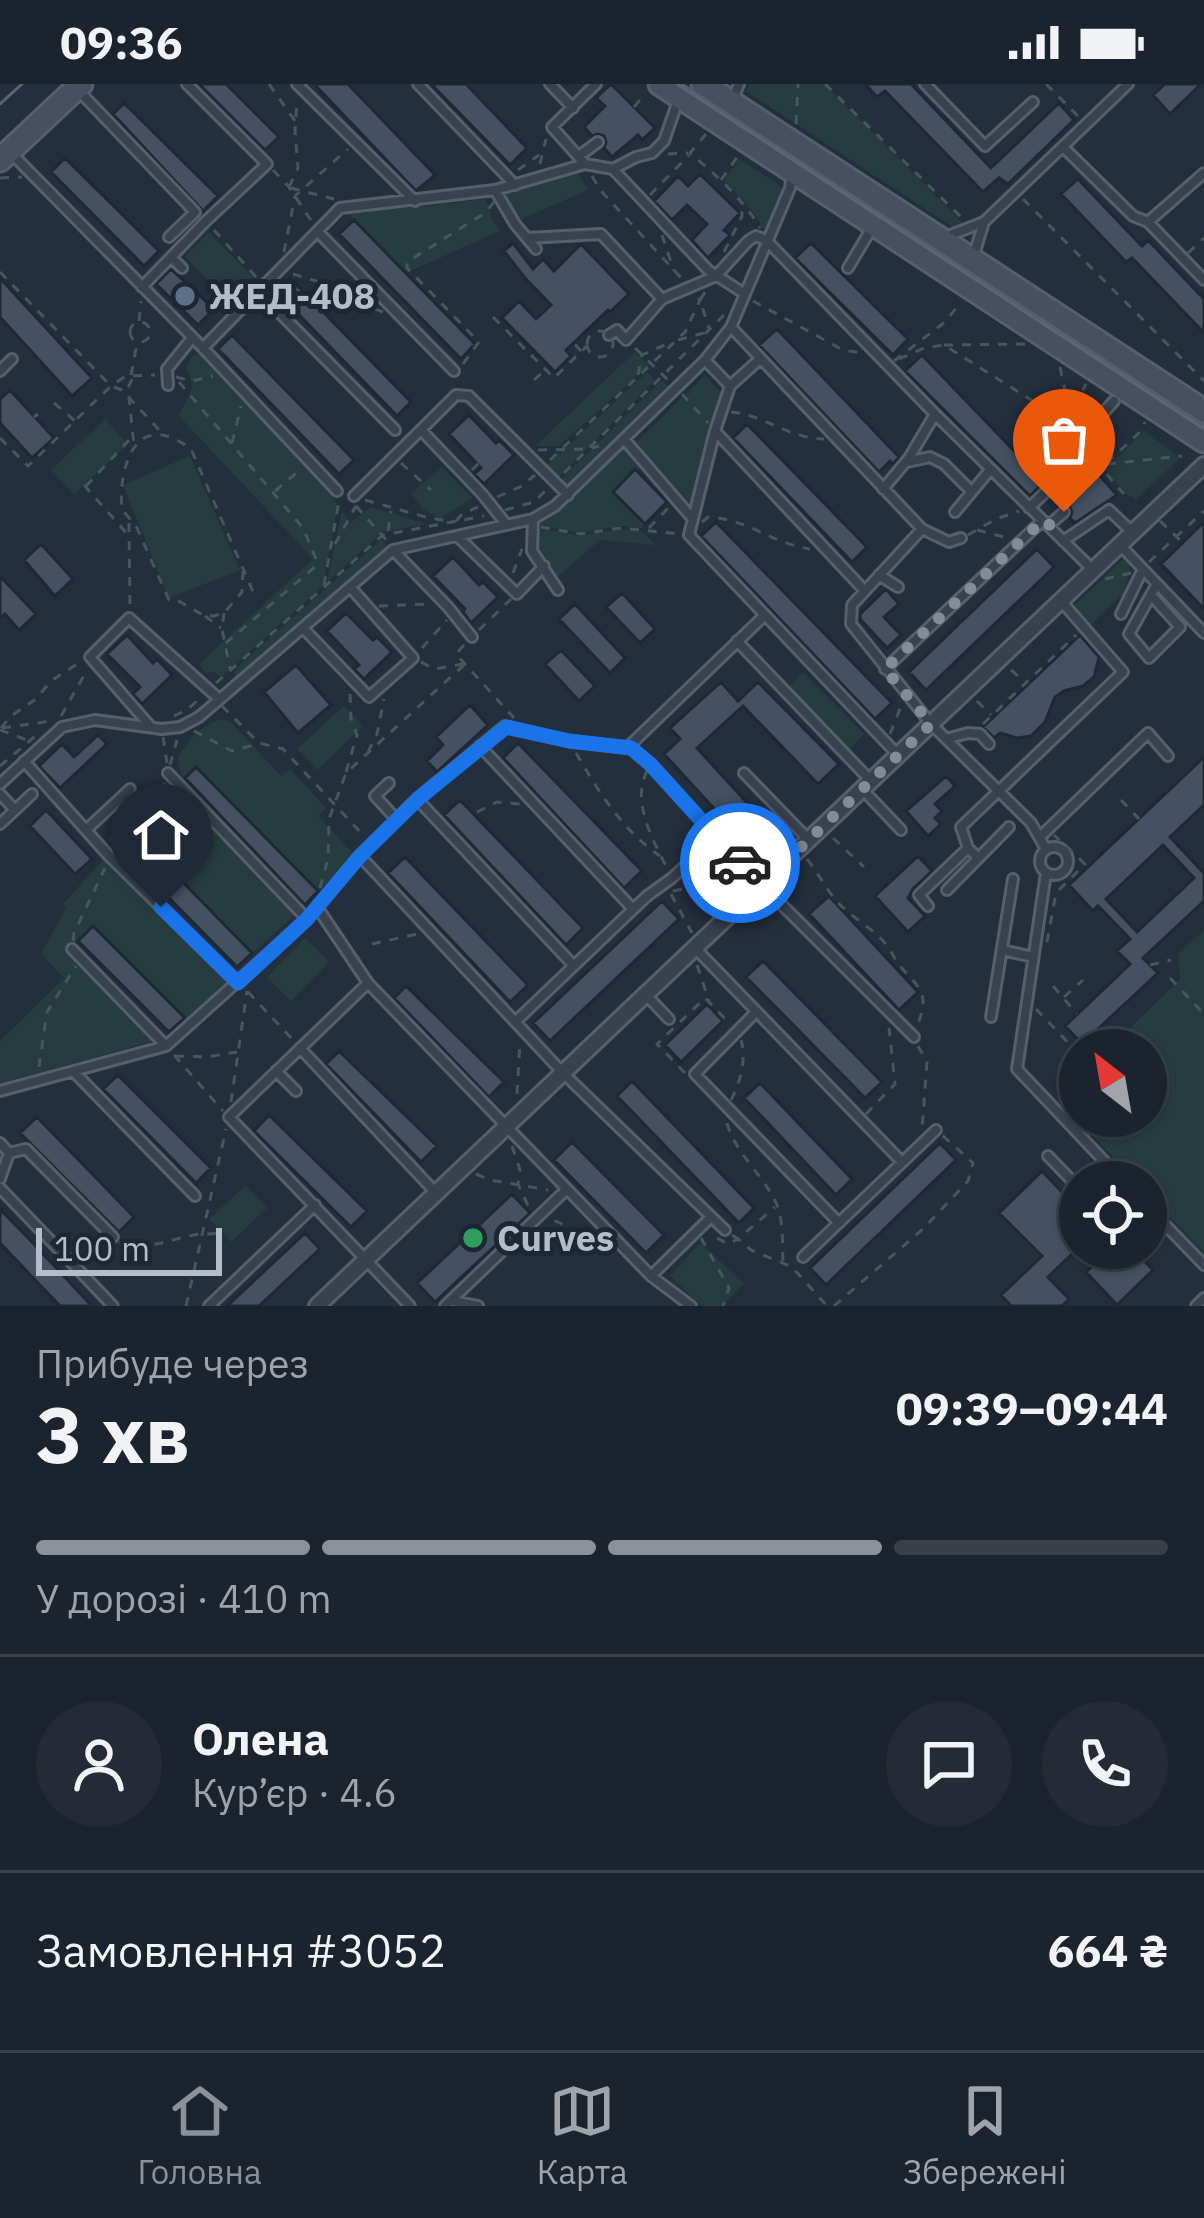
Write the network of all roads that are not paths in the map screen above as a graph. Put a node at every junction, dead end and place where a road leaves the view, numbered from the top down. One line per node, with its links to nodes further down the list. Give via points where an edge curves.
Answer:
1 (187, 84): 33 (lane, via 267,164)
2 (418, 84): 21 (lane)
3 (550, 84): 13 (lane)
4 (596, 84): 13 (lane)
5 (704, 84): 11 (street)
6 (926, 84): 12 (lane, via 985,146)
7 (1128, 84): 15 (lane)
8 (79, 86): 16 (street); 28 (lane, via 195,212)
9 (298, 89): 23 (lane)
10 (662, 92): 18 (lane, via 664,141); 19 (street)
11 (735, 93): 30 (street)
12 (1034, 102)
13 (573, 108): 17 (lane, via 552,127)
14 (598, 142): 17 (lane)
15 (1063, 147): 24 (lane); 25 (lane)
16 (4, 156): 39 (lane)
17 (582, 160): 18 (lane); 21 (lane)
18 (613, 169): 37 (lane)
19 (793, 171): 26 (street); 31 (lane)
20 (1204, 172): 25 (lane)
21 (512, 181): 22 (lane)
22 (497, 193): 23 (lane); 29 (lane)
23 (415, 201): 27 (lane, via 340,208)
24 (984, 222): 30 (lane); 34 (lane)
25 (1148, 222): 38 (lane)
26 (874, 224): 36 (lane); 61 (street)
27 (318, 232): 40 (lane); 51 (lane)
28 (170, 237)
29 (527, 238): 32 (lane); 42 (lane, via 601,234)
30 (941, 239): 34 (street)
31 (766, 240): 37 (lane, via 748,241); 41 (lane); 56 (lane)
32 (536, 249)
33 (171, 257): 35 (lane); 39 (lane)
34 (973, 260): 55 (street)
35 (182, 268)
36 (848, 268)
37 (716, 276): 41 (lane); 42 (lane)
38 (1204, 280)
39 (142, 287): 45 (lane)
40 (262, 290): 46 (lane); 57 (lane)
41 (745, 295): 43 (lane)
42 (662, 299): 44 (lane, via 626,340 616,330)
43 (731, 327): 48 (lane); 49 (lane)
44 (609, 335)
45 (193, 338): 46 (lane); 52 (lane, via 167,370)
46 (202, 348): 67 (lane)
47 (12, 359): 50 (lane)
48 (760, 359): 53 (lane); 65 (lane)
49 (705, 360): 53 (lane); 60 (lane)
50 (0, 370)
51 (454, 371)
52 (171, 381)
53 (730, 386): 59 (lane)
54 (1114, 401): 70 (lane)
55 (1204, 411)
56 (934, 414): 62 (lane); 64 (lane)
57 (395, 430)
58 (421, 430): 68 (lane, via 456,395 469,395); 69 (lane); 75 (lane)
59 (715, 431): 73 (lane); 92 (lane)
60 (624, 439): 68 (lane); 73 (lane)
61 (1204, 441)
62 (906, 462): 65 (lane); 66 (lane, via 930,457)
63 (1204, 465): 78 (street)
64 (990, 470): 66 (lane); 70 (lane)
65 (884, 489): 77 (lane)
66 (971, 490): 71 (lane)
67 (337, 491)
68 (568, 495): 74 (lane)
69 (355, 501)
70 (1028, 508): 76 (lane)
71 (955, 512)
72 (1064, 512): 76 (lane)
73 (693, 520): 96 (lane, via 689,535)
74 (533, 522): 75 (lane); 84 (lane, via 532,551)
75 (506, 524): 79 (lane)
76 (1045, 524): 81 (lane); 101 (lane)
77 (922, 529): 80 (lane, via 949,542); 86 (lane)
78 (1133, 533): 81 (lane, via 1108,510); 82 (street)
79 (457, 536): 83 (lane); 84 (lane, via 513,590)
80 (961, 538)
81 (1063, 541): 87 (lane)
82 (1121, 545): 85 (lane); 87 (street)
83 (393, 550): 89 (lane); 99 (lane)
84 (544, 566): 91 (lane)
85 (1143, 569): 88 (lane); 95 (lane)
86 (879, 575): 90 (lane); 92 (lane)
87 (1093, 577): 94 (street)
88 (1157, 584): 93 (lane); 98 (lane)
89 (351, 587): 97 (lane); 97 (lane, via 413,658 369,697)
90 (898, 587)
91 (558, 590)
92 (864, 590): 101 (lane, via 851,624)
93 (1151, 595): 93 (lane, via 1129,634 1149,658 1180,627)
94 (1061, 601): 103 (street); 118 (lane, via 1123,671)
95 (1120, 614)
96 (765, 615): 100 (lane); 109 (lane)
97 (303, 628): 102 (lane)
98 (1204, 633)
99 (472, 637)
100 (737, 641): 108 (lane); 116 (lane)
101 (885, 669): 103 (lane)
102 (218, 700): 104 (lane, via 180,728); 104 (lane, via 129,618 91,658)
103 (931, 724): 105 (lane); 109 (street)
104 (150, 727): 111 (lane, via 59,722)
105 (946, 740): 106 (lane, via 973,733); 118 (lane)
106 (989, 744)
107 (480, 746): 108 (lane, via 506,727); 121 (lane); 141 (lane)
108 (627, 748): 128 (lane)
109 (898, 755): 116 (street)
110 (1168, 756): 129 (lane, via 1148,734)
111 (24, 761): 115 (lane); 126 (lane)
112 (744, 773): 130 (lane)
113 (169, 774): 142 (lane)
114 (389, 783): 123 (lane, via 375,796)
115 (0, 784)
116 (867, 785): 127 (lane); 130 (street)
117 (130, 789): 126 (lane)
118 (1000, 792): 129 (lane); 131 (lane, via 961,827)
119 (0, 794): 122 (lane)
120 (32, 794): 122 (lane)
121 (418, 799): 123 (lane); 147 (lane)
122 (15, 810): 124 (lane)
123 (397, 820): 133 (lane)
124 (0, 824)
125 (1009, 827): 134 (lane)
126 (86, 830): 148 (lane)
127 (901, 830)
128 (716, 837): 137 (lane); 141 (lane)
129 (1040, 837): 132 (lane)
130 (806, 847): 137 (street)
131 (968, 848): 134 (lane); 139 (lane, via 919,895)
132 (1046, 849): 135 (lane); 135 (lane, via 1063,849 1069,862 1062,873)
133 (360, 856): 140 (lane); 154 (lane)
134 (978, 858): 138 (lane)
135 (1046, 873): 146 (lane)
136 (1013, 879): 144 (lane)
137 (754, 881): 145 (street); 155 (lane)
138 (946, 890)
139 (928, 906)
140 (315, 908): 142 (lane); 149 (lane)
141 (633, 909): 147 (lane)
142 (307, 919): 148 (lane)
143 (72, 949): 156 (lane)
144 (1002, 950): 146 (lane); 152 (lane)
145 (694, 953): 150 (street); 151 (lane)
146 (1033, 957): 168 (lane, via 1017,1069)
147 (574, 966): 154 (lane)
148 (238, 983): 156 (lane)
149 (368, 983): 157 (lane); 163 (lane)
150 (645, 995): 153 (lane); 160 (street)
151 (756, 1012): 169 (lane); 176 (lane, via 695,1074)
152 (991, 1017)
153 (669, 1019)
154 (518, 1025): 160 (lane)
155 (913, 1037)
156 (166, 1046): 159 (lane)
157 (300, 1048): 158 (lane); 173 (lane)
158 (276, 1071): 162 (lane); 175 (lane, via 229,1117)
159 (75, 1072): 161 (lane); 174 (lane)
160 (563, 1073): 163 (street); 177 (lane)
161 (0, 1091)
162 (296, 1091)
163 (508, 1129): 172 (lane); 173 (street)
164 (936, 1130): 169 (lane)
165 (0, 1143): 166 (lane)
166 (9, 1153): 171 (lane); 180 (lane, via 26,1149)
167 (1048, 1156): 170 (lane)
168 (1104, 1161)
169 (902, 1162): 176 (lane)
170 (1059, 1167)
171 (0, 1184): 187 (lane)
172 (565, 1191): 184 (lane); 186 (lane)
173 (436, 1193): 182 (street)
174 (195, 1196)
175 (315, 1204): 182 (lane); 188 (lane)
176 (839, 1223): 181 (lane)
177 (704, 1224): 179 (lane); 184 (lane)
178 (1167, 1226): 183 (lane)
179 (724, 1230)
180 (113, 1237)
181 (803, 1257)
182 (367, 1260): 189 (street); 190 (lane)
183 (1204, 1265)
184 (651, 1276): 192 (lane)
185 (1204, 1298): 193 (lane)
186 (448, 1303): 191 (lane)
187 (113, 1306)
188 (209, 1306)
189 (317, 1306)
190 (410, 1306)
191 (478, 1306)
192 (691, 1306)
193 (1196, 1306)

